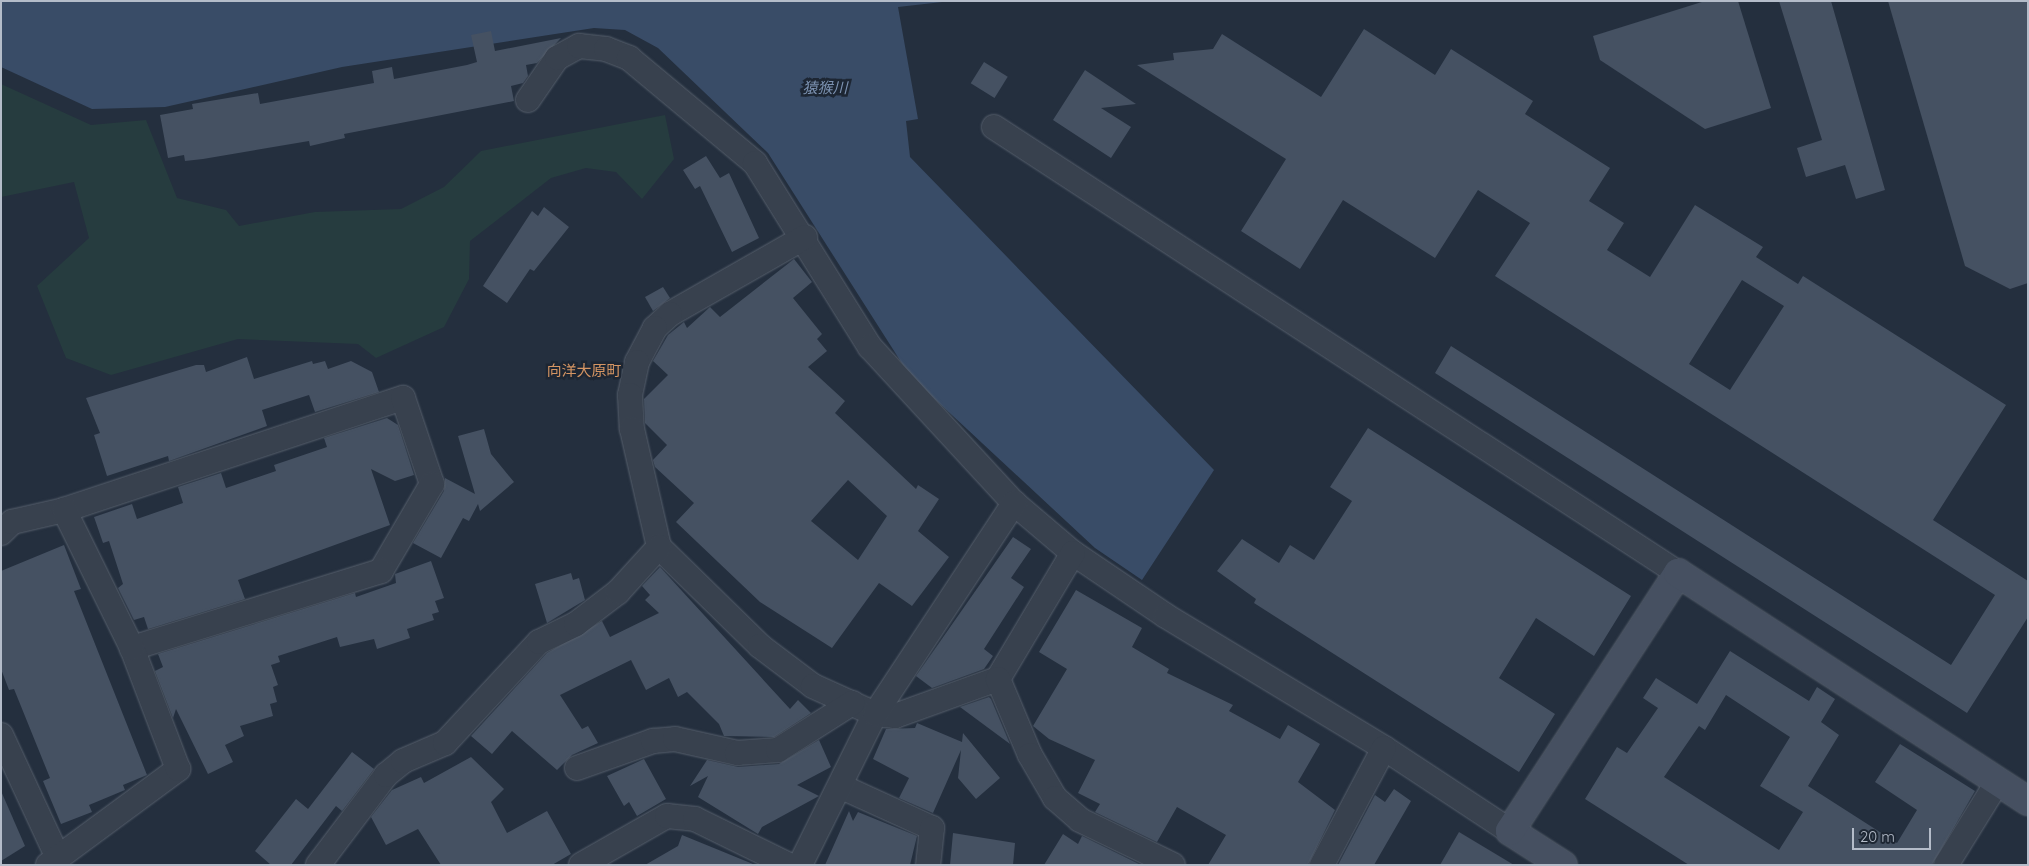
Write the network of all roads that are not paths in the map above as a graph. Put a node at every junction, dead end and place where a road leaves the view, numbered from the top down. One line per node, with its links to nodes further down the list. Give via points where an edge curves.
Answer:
1 (528, 100): 3 (street, via 557,58 579,46 606,48 629,58 755,162)
2 (994, 127): 9 (street)
3 (805, 237): 4 (street, via 870,348); 7 (street, via 670,314 655,328 637,362 630,395 632,429)
4 (1014, 503): 8 (street); 13 (street)
5 (64, 510): 6 (street, via 12,522); 10 (street); 10 (street, via 404,398 432,484 381,571)
6 (1, 533)
7 (658, 548): 12 (street, via 760,646 813,686); 22 (street, via 618,592 576,624 538,642 445,743 402,761 386,775)
8 (1073, 553): 11 (street); 15 (street, via 1166,616)
9 (1678, 573): 17 (street); 20 (street)
10 (132, 648): 21 (street, via 178,768)
11 (998, 679): 13 (street, via 895,716); 27 (street, via 1030,754 1055,798 1080,820)
12 (852, 703): 13 (street); 16 (street, via 798,742 778,750 737,753 694,742 652,741)
13 (875, 714): 18 (street)
14 (1, 735): 21 (street)
15 (1384, 748): 20 (street); 28 (street)
16 (576, 768)
17 (1998, 781): 19 (street); 30 (street)
18 (842, 787): 25 (street); 26 (street, via 932,828)
19 (2028, 801)
20 (1510, 831): 29 (street)
21 (53, 862)
22 (318, 865)
23 (581, 865): 24 (street, via 667,816 695,819)
24 (789, 865)
25 (800, 865)
26 (928, 865)
27 (1172, 865)
28 (1322, 865)
29 (1563, 865)
30 (1946, 865)

